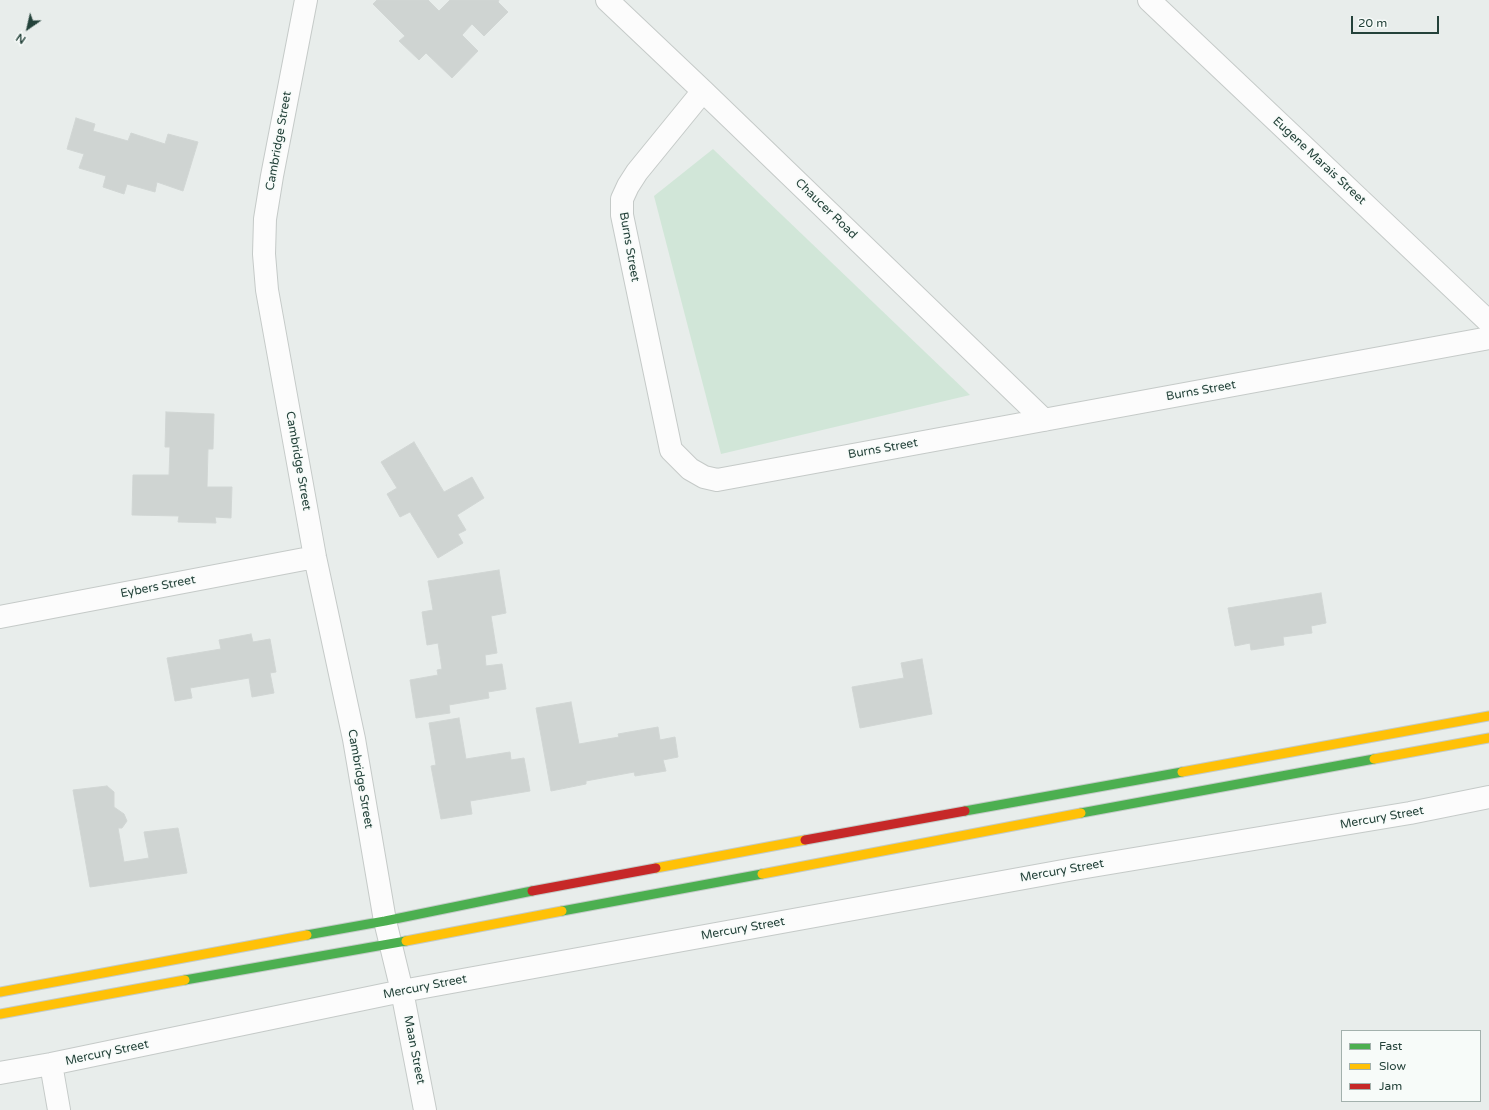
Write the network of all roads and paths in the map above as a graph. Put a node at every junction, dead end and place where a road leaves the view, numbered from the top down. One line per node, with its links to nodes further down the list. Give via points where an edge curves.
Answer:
1 (306, 0): 8 (street, Cambridge Street, via 272,176 265,219 264,254 267,290)
2 (607, 0): 4 (street, Chaucer Road)
3 (1149, 0): 5 (street, Eugene Marais Street)
4 (703, 91): 7 (street, Chaucer Road); 7 (street, Burns Street, via 638,172 622,199 622,215 671,450 680,461 704,477 717,480)
5 (1489, 322)
6 (1489, 338): 7 (street, Burns Street)
7 (1044, 420)
8 (315, 557): 9 (street, Eybers Street); 13 (street, Cambridge Street, via 354,739)
9 (0, 617)
10 (1489, 716): 13 (street, via 605,876)
11 (1489, 738): 14 (street)
12 (1489, 797): 15 (street, Mercury Street, via 1410,814 1074,869)
13 (385, 921): 14 (street, Cambridge Street); 16 (street)
14 (391, 944): 15 (street, Maan Street); 17 (street)
15 (402, 991): 18 (street, Mercury Street); 21 (street, Maan Street)
16 (0, 992)
17 (0, 1014)
18 (51, 1064): 19 (street, Mercury Street); 20 (street)
19 (0, 1073)
20 (59, 1110)
21 (425, 1110)

